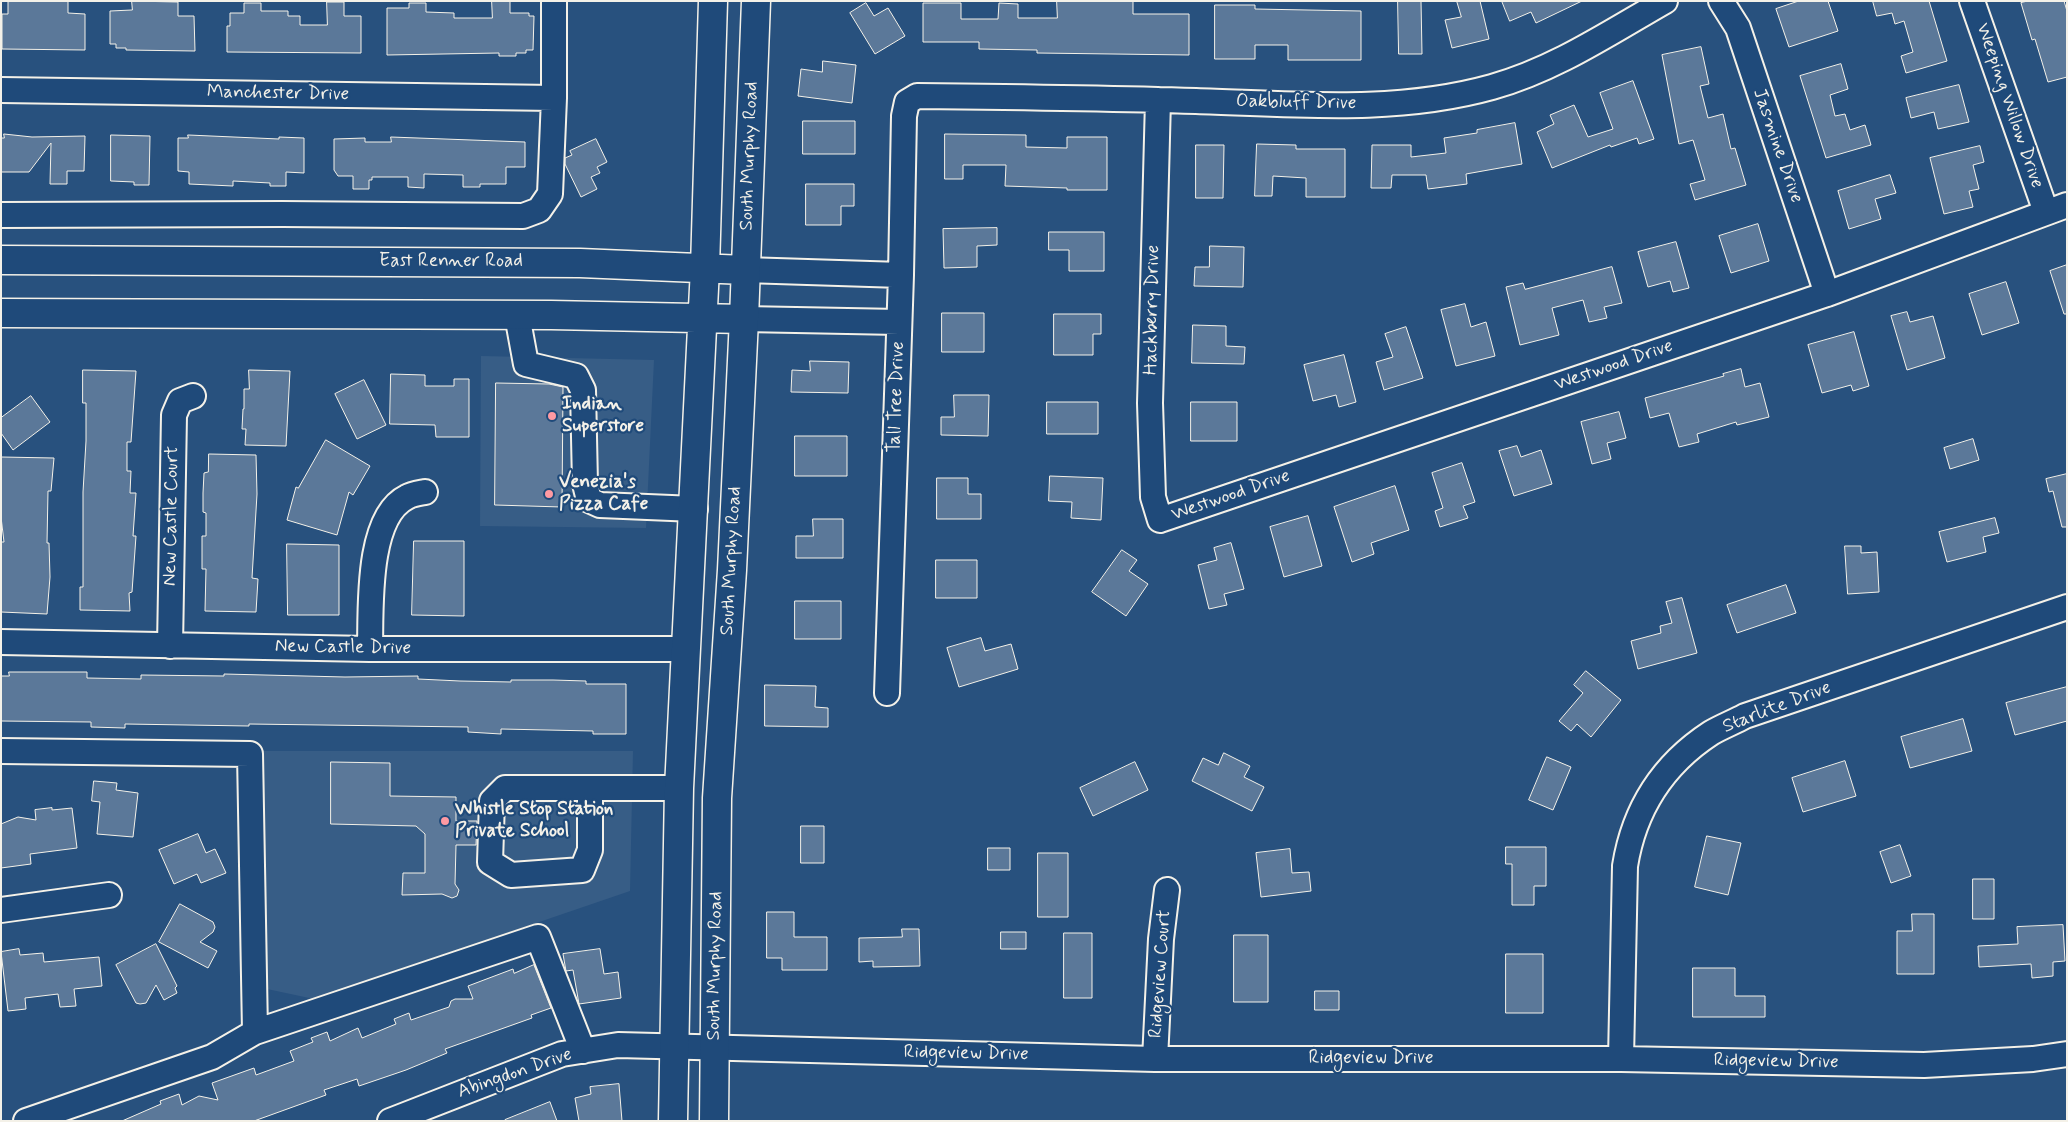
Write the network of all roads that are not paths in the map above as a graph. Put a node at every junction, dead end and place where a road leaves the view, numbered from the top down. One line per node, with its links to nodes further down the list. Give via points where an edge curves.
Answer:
1 (554, 1): 8 (street)
2 (713, 1): 14 (main road)
3 (756, 1): 15 (main road, South Murphy Road)
4 (1664, 1): 9 (street, Oakbluff Drive, via 1556,63 1493,87 1438,99 1352,106)
5 (1721, 1): 17 (street, Jasmine Drive, via 1738,28)
6 (1972, 1): 11 (street, Weeping Willow Drive)
7 (1, 90): 8 (street, Manchester Drive)
8 (554, 98): 12 (street, via 550,194 539,210 523,216)
9 (1158, 100): 10 (street, Oakbluff Drive, via 917,96); 26 (street, Hackberry Drive, via 1150,403 1154,497)
10 (907, 102): 16 (street, Tall Tree Drive, via 904,116)
11 (2056, 208): 17 (street, Westwood Drive)
12 (1, 215)
13 (1, 260): 14 (main road, East Renner Road, via 580,263)
14 (706, 268): 15 (main road, East Renner Road); 20 (main road)
15 (745, 270): 16 (street, East Renner Road); 21 (main road, South Murphy Road)
16 (901, 275): 22 (street, Tall Tree Drive)
17 (1827, 294): 26 (street, Westwood Drive)
18 (1, 313): 19 (main road)
19 (517, 315): 20 (main road); 25 (street, via 526,364 576,376 584,390 585,484 589,500 600,505)
20 (702, 318): 21 (main road); 25 (main road)
21 (744, 319): 22 (street); 41 (main road, South Murphy Road, via 717,798)
22 (899, 322): 32 (street, Tall Tree Drive)
23 (193, 396): 29 (street, New Castle Court, via 180,401 174,415)
24 (426, 492): 30 (street, via 407,497 394,507 378,537 372,582)
25 (694, 509): 31 (main road)
26 (1160, 520)
27 (2067, 606): 45 (street, Starlite Drive, via 1746,716 1711,733 1675,763 1647,800 1629,841 1625,866)
28 (1, 642): 29 (street, New Castle Drive)
29 (170, 646): 30 (street, New Castle Drive)
30 (370, 649): 31 (street, New Castle Drive)
31 (685, 649): 35 (main road)
32 (887, 694)
33 (1, 751): 39 (street, via 250,754)
34 (590, 788): 34 (street, via 505,788 492,801 490,862 511,875 582,870 590,850); 35 (street)
35 (679, 788): 40 (main road)
36 (1167, 890): 44 (street, Ridgeview Court, via 1161,939)
37 (109, 895): 38 (street)
38 (1, 910)
39 (255, 1032): 42 (street, via 538,937); 46 (street, via 212,1057)
40 (674, 1046): 41 (street, Ridgeview Drive); 42 (street, Abingdon Drive, via 618,1045); 48 (main road)
41 (715, 1048): 44 (street, Ridgeview Drive); 49 (main road, South Murphy Road)
42 (584, 1051): 47 (street, Abingdon Drive, via 562,1054)
43 (2067, 1054): 45 (street, Ridgeview Drive, via 1924,1065)
44 (1155, 1059): 45 (street, Ridgeview Drive)
45 (1621, 1059)
46 (26, 1121)
47 (390, 1121)
48 (673, 1121)
49 (714, 1121)

